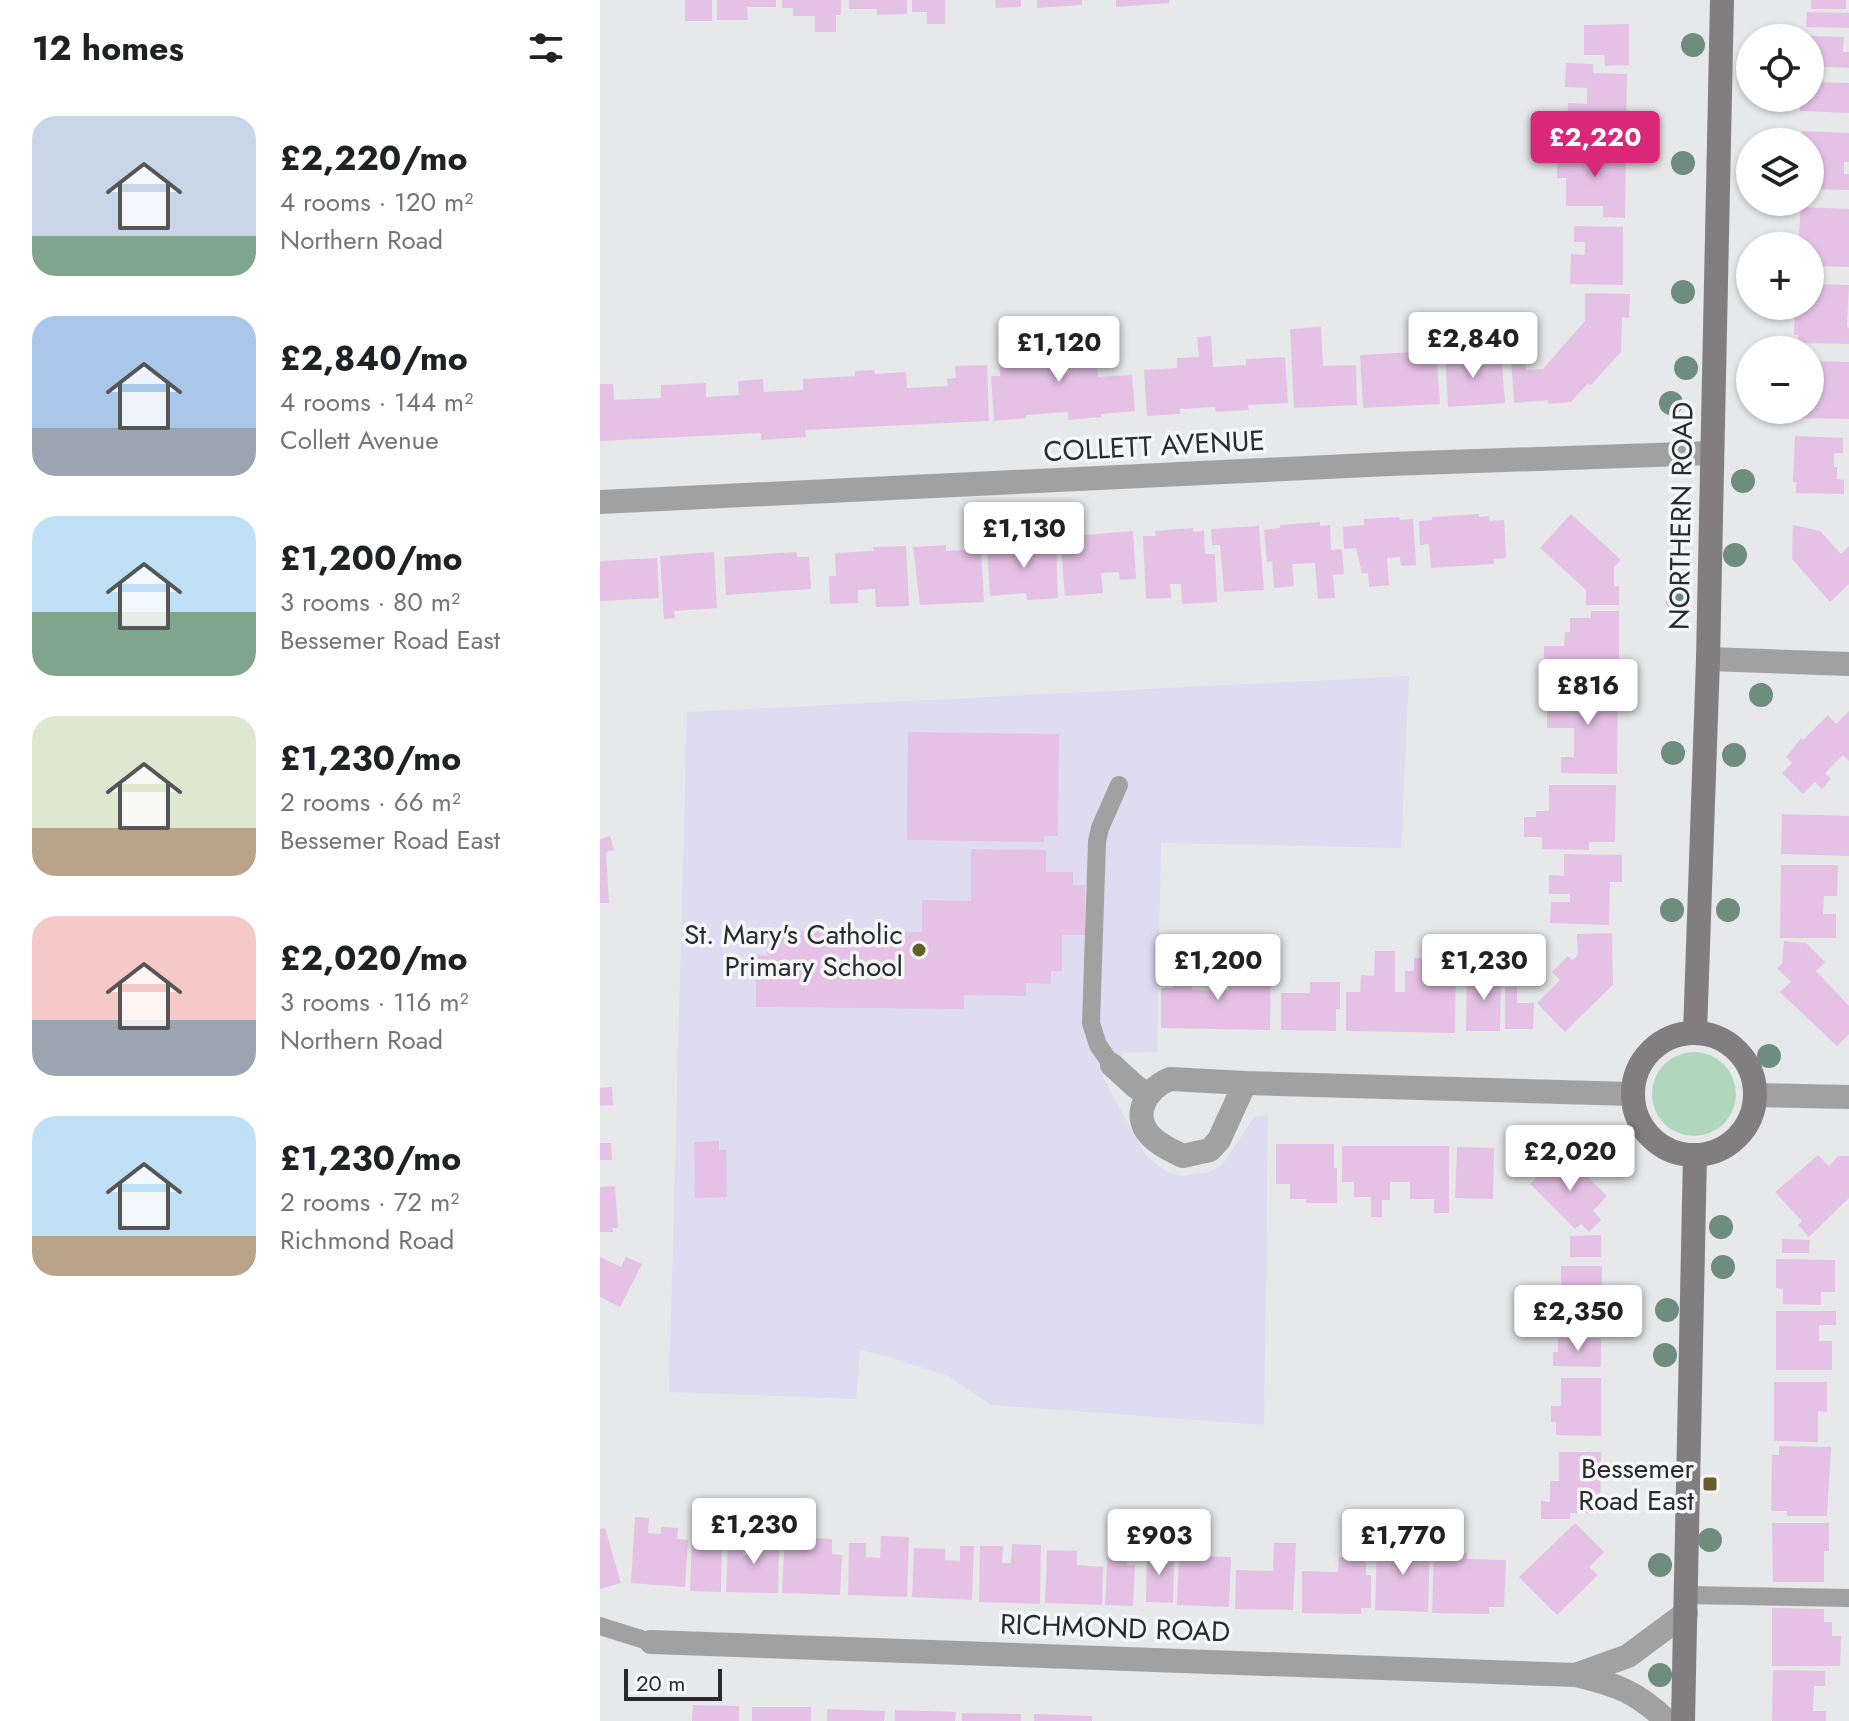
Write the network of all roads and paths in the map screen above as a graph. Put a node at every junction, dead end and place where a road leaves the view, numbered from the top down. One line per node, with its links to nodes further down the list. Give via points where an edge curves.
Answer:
1 (1722, 0): 2 (street, NORTHERN ROAD)
2 (1712, 453): 3 (street, COLLETT AVENUE); 4 (street, NORTHERN ROAD)
3 (600, 502)
4 (1708, 659): 5 (street); 7 (street, NORTHERN ROAD)
5 (1849, 664)
6 (1119, 785): 8 (lane, via 1097,842 1091,999 1094,1036)
7 (1695, 1033): 11 (street, via 1657,1044 1636,1073); 12 (street, via 1710,1034 1742,1055)
8 (1112, 1065): 10 (street)
9 (1245, 1083): 10 (street, via 1170,1079); 10 (street, via 1219,1140 1210,1150 1183,1156 1151,1138 1142,1108); 11 (street)
10 (1148, 1094)
11 (1632, 1094): 14 (street, via 1650,1137 1678,1154)
12 (1755, 1095): 13 (street); 14 (street, via 1738,1137 1711,1153)
13 (1849, 1097)
14 (1695, 1155): 16 (street)
15 (1849, 1598): 16 (lane)
16 (1686, 1604): 19 (street, RICHMOND ROAD, via 1628,1656); 21 (street)
17 (600, 1626): 18 (lane)
18 (651, 1642): 19 (street, RICHMOND ROAD)
19 (1576, 1675): 20 (street, RICHMOND ROAD, via 1626,1689)
20 (1667, 1721)
21 (1683, 1721)

